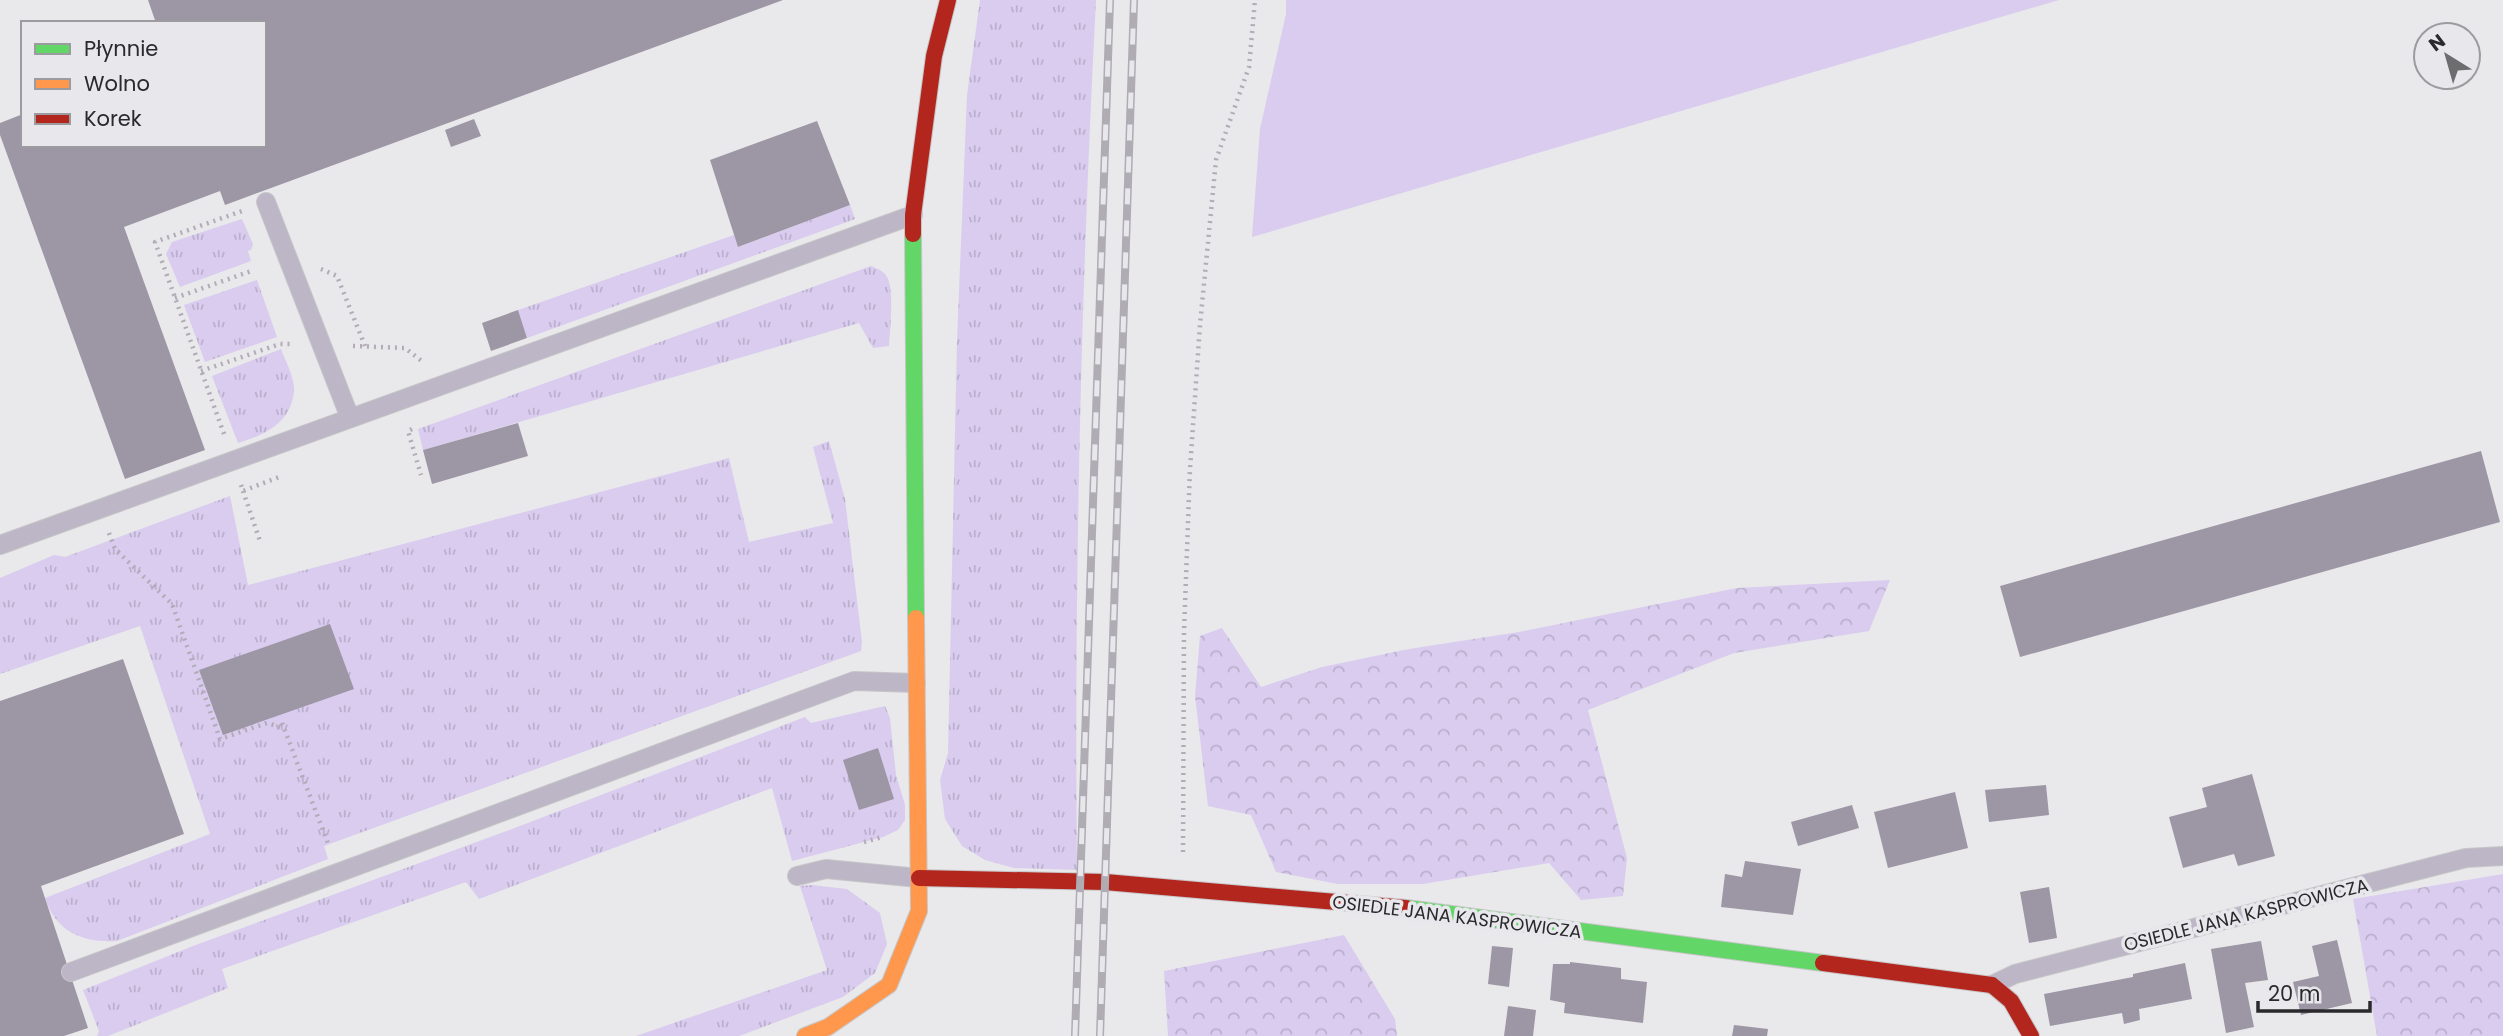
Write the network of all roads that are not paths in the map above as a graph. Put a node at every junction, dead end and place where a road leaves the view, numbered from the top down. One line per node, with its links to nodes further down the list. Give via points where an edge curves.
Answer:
1 (948, 0): 3 (street, via 934,56)
2 (266, 202): 4 (lane)
3 (913, 215): 4 (lane); 6 (street)
4 (350, 418): 5 (lane)
5 (0, 545)
6 (916, 682): 9 (street); 10 (lane, via 854,681)
7 (2503, 856): 11 (lane, OSIEDLE JANA KASPROWICZA, via 2466,858 2015,974)
8 (797, 876): 9 (lane, via 827,869)
9 (919, 878): 11 (street, OSIEDLE JANA KASPROWICZA, via 1105,882 1412,909); 12 (street, via 919,911 888,985 828,1027)
10 (71, 972)
11 (1992, 985): 13 (street, via 2011,1001)
12 (805, 1036)
13 (2031, 1036)

